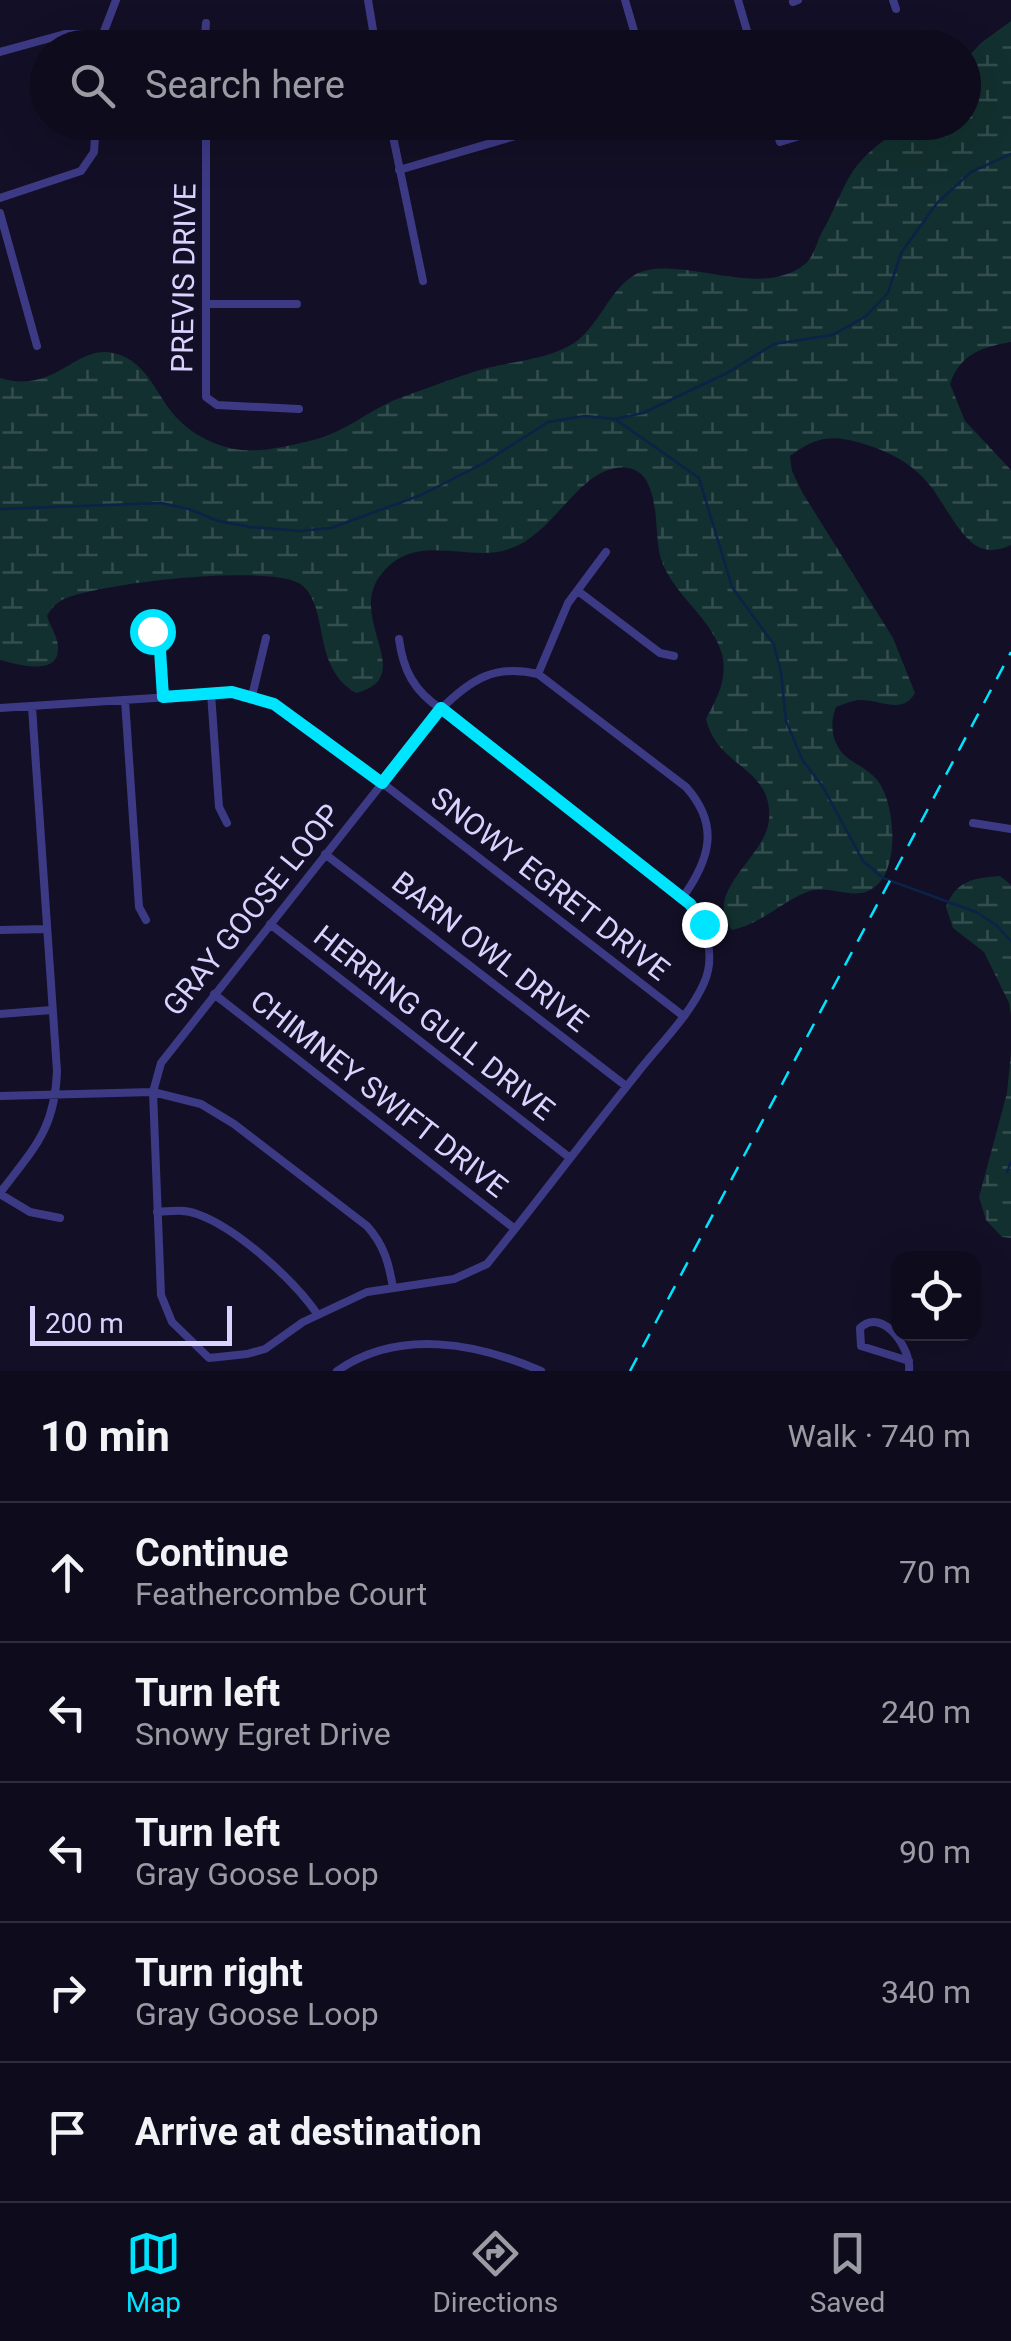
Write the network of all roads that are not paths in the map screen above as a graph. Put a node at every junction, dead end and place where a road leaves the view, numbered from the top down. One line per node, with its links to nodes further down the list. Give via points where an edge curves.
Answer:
1 (116, 0): 6 (street)
2 (368, 0): 8 (street)
3 (625, 0): 9 (street)
4 (738, 0): 10 (street)
5 (206, 23): 7 (street)
6 (104, 30)
7 (205, 30)
8 (373, 30)
9 (634, 30)
10 (747, 30)
11 (30, 44): 12 (street)
12 (0, 52)
13 (95, 140): 18 (street, via 81,171)
14 (206, 140): 21 (street, PREVIS DRIVE)
15 (393, 140): 17 (street)
16 (502, 140): 17 (street)
17 (399, 170): 20 (street)
18 (0, 198)
19 (0, 213): 23 (street)
20 (424, 281)
21 (206, 304): 22 (street); 24 (street, PREVIS DRIVE, via 208,400)
22 (298, 304)
23 (37, 346)
24 (299, 410)
25 (606, 552): 26 (street)
26 (578, 590): 30 (street, via 660,653); 31 (street)
27 (152, 631): 34 (street)
28 (266, 638): 33 (street)
29 (399, 639): 38 (street, via 403,667)
30 (674, 656)
31 (538, 674): 38 (street, GRAY GOOSE LOOP, via 488,673); 44 (street, via 698,800 706,856)
32 (210, 694): 33 (street, SNOWY EGRET DRIVE); 34 (street, SNOWY EGRET DRIVE); 40 (street, via 218,807)
33 (252, 696): 39 (street, SNOWY EGRET DRIVE, via 290,712)
34 (163, 697): 35 (street, SNOWY EGRET DRIVE)
35 (125, 700): 36 (street, SNOWY EGRET DRIVE); 45 (street, via 139,907)
36 (32, 707): 37 (street, SNOWY EGRET DRIVE); 47 (street)
37 (0, 708)
38 (441, 708): 39 (street, GRAY GOOSE LOOP); 44 (street)
39 (382, 783): 43 (street, GRAY GOOSE LOOP); 52 (street, SNOWY EGRET DRIVE)
40 (226, 823)
41 (973, 823): 42 (street)
42 (1011, 829)
43 (326, 854): 46 (street, GRAY GOOSE LOOP); 53 (street, BARN OWL DRIVE)
44 (683, 898): 52 (street, via 704,924 708,965 705,982)
45 (146, 920)
46 (270, 924): 49 (street, GRAY GOOSE LOOP); 57 (street, HERRING GULL DRIVE)
47 (47, 929): 48 (street); 50 (street)
48 (0, 930)
49 (214, 994): 54 (street, GRAY GOOSE LOOP, via 167,1054); 61 (street, CHIMNEY SWIFT DRIVE)
50 (52, 1010): 51 (street); 56 (street)
51 (0, 1014)
52 (682, 1016): 53 (street)
53 (626, 1086): 57 (street)
54 (153, 1092): 56 (street); 59 (street, GRAY GOOSE LOOP); 62 (street, via 220,1113 352,1214 378,1238)
55 (0, 1096): 56 (street)
56 (56, 1097): 58 (street, via 43,1137)
57 (570, 1158): 61 (street)
58 (0, 1193): 60 (street, via 30,1212)
59 (158, 1212): 63 (street, via 184,1210 215,1222 288,1277); 64 (street, GRAY GOOSE LOOP, via 164,1310)
60 (60, 1218)
61 (516, 1229): 62 (street, via 473,1272)
62 (393, 1288): 63 (street)
63 (318, 1314): 64 (street, via 265,1349)
64 (208, 1358): 66 (street)
65 (909, 1366): 65 (street, via 861,1346 860,1328 871,1321 886,1324)
66 (206, 1371)
67 (338, 1371): 68 (street, via 379,1350 431,1344 477,1348)
68 (541, 1371)

